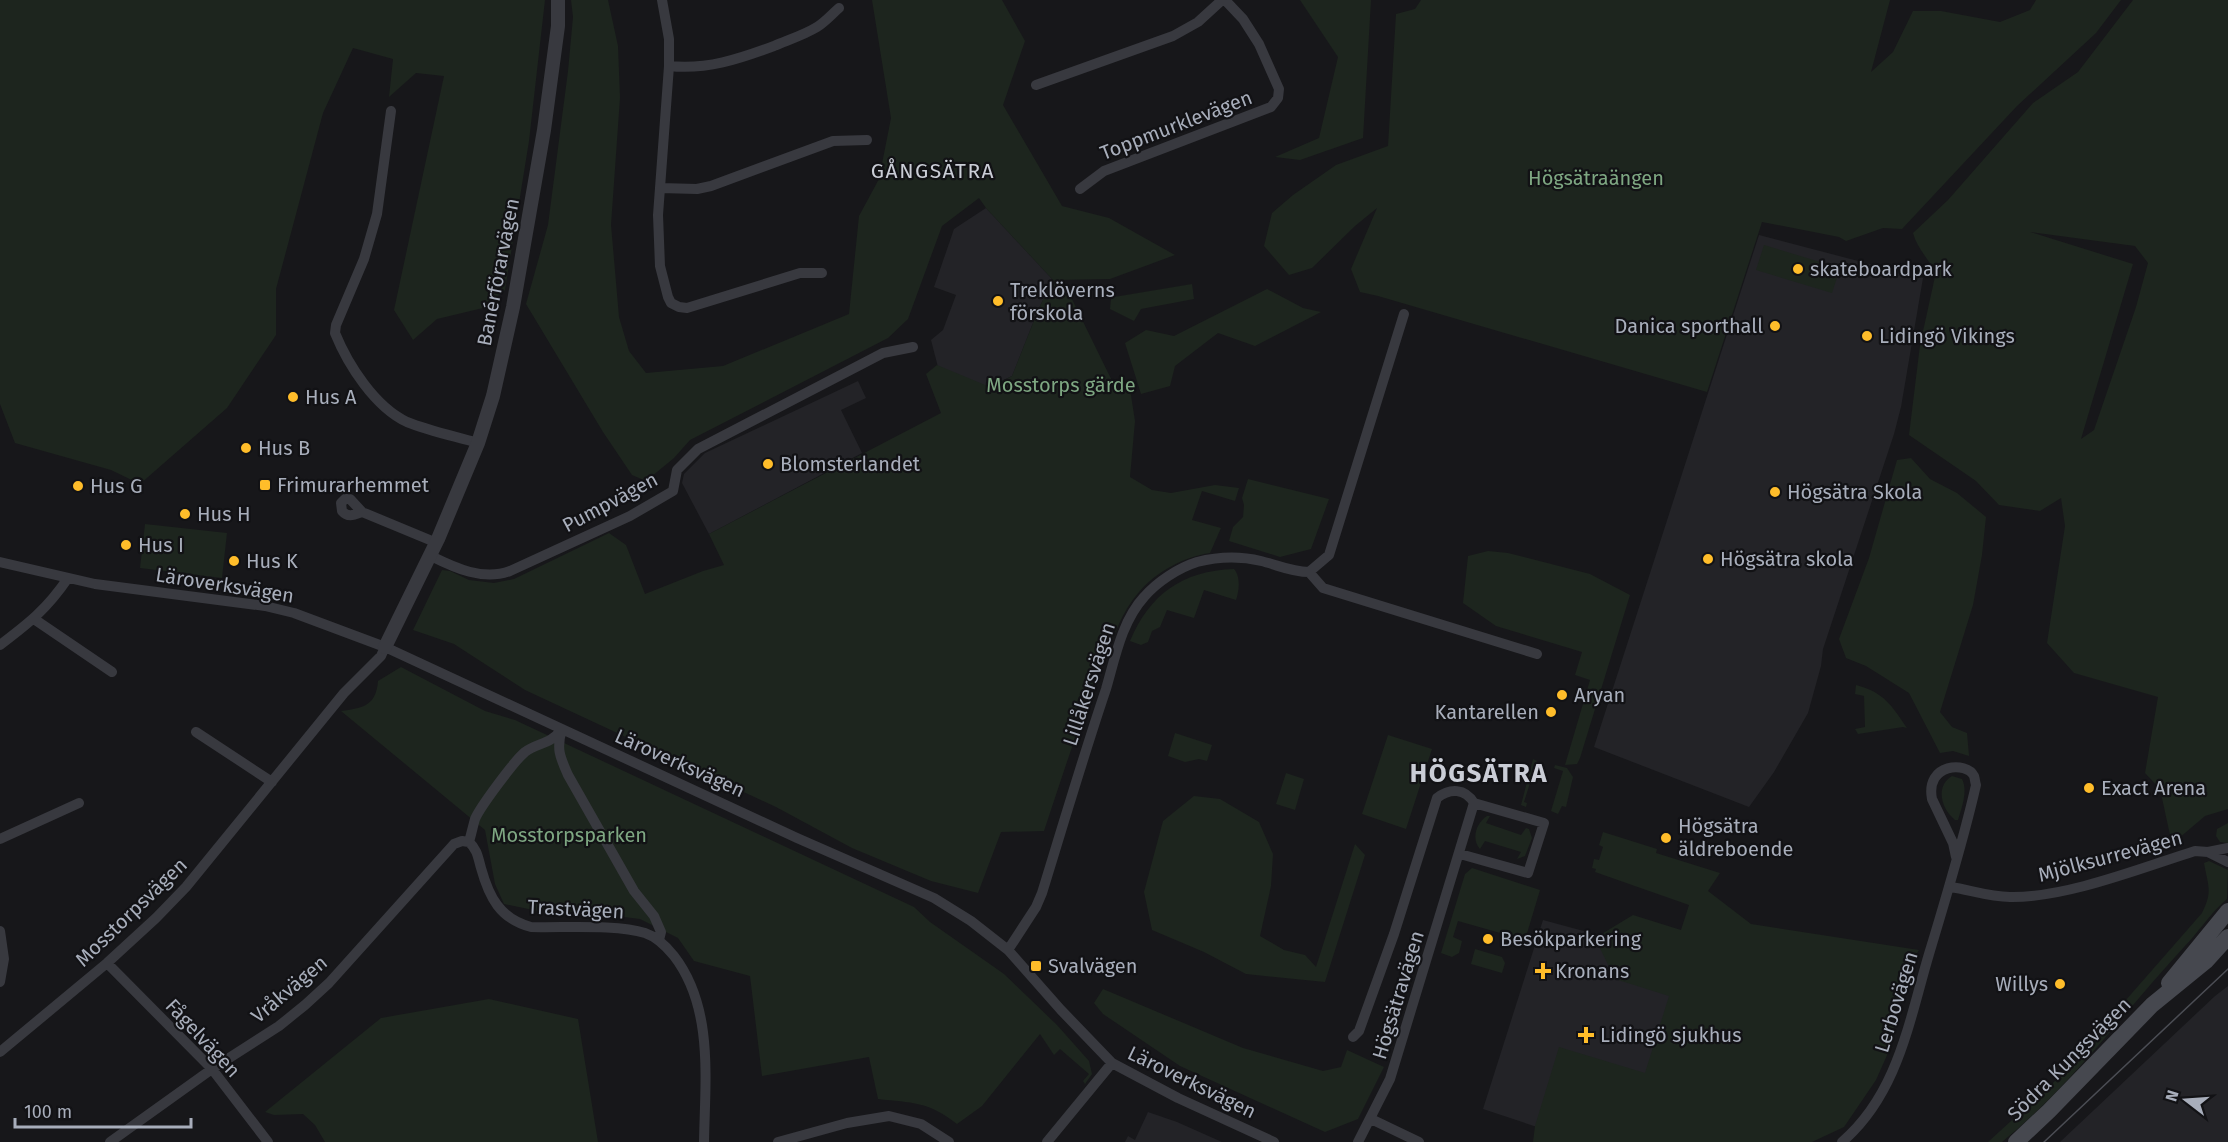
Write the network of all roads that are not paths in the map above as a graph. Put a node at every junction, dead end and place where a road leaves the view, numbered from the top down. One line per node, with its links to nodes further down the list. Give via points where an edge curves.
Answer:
1 (558, 0): 14 (street, Banérförarvägen, via 544,130 522,261 493,396)
2 (662, 0): 5 (street)
3 (1223, 0): 6 (street, via 1198,22 1173,36); 10 (street, Toppmurklevägen, via 1243,19 1259,44 1279,88 1272,107 1104,171)
4 (838, 8): 5 (street, via 817,27 735,60 689,68)
5 (669, 66): 9 (street)
6 (1036, 85)
7 (391, 111): 14 (street, via 377,214 335,333 367,390 388,409 407,422)
8 (867, 140): 9 (street, via 833,141 711,186)
9 (660, 188): 11 (street, via 660,266 668,297 675,306 687,308 800,273)
10 (1080, 189)
11 (822, 273)
12 (1404, 314): 18 (street, via 1329,555)
13 (913, 347): 16 (street, Pumpvägen, via 883,353 698,449 677,470 673,491 630,516 510,572 494,576 465,571)
14 (478, 443): 16 (street, Banérförarvägen)
15 (362, 512): 16 (street)
16 (434, 549): 22 (street, Banérförarvägen)
17 (0, 561): 19 (street, Läroverksvägen)
18 (1309, 572): 23 (street, via 1323,588); 42 (street, Lillåkersvägen, via 1293,572 1259,561 1220,558 1177,571 1144,597 1123,634 1042,893)
19 (68, 578): 20 (street); 22 (street, Läroverksvägen, via 264,606)
20 (34, 619): 21 (street); 24 (street)
21 (0, 645)
22 (385, 647): 25 (street, Läroverksvägen); 27 (street, Mosstorpsvägen, via 381,657 344,693)
23 (1538, 654)
24 (112, 672)
25 (562, 729): 31 (street, via 554,740 526,752 518,761 482,808); 41 (street, via 557,744 568,776 634,891 654,916 661,932); 42 (street, Läroverksvägen, via 934,898)
26 (196, 732): 27 (street)
27 (272, 782): 43 (street, Mosstorpsvägen, via 186,887)
28 (79, 803): 30 (street)
29 (1474, 803): 34 (street, Högsätravägen); 34 (street, Högsätravägen, via 1544,823 1528,873); 46 (street, Högsätravägen, via 1470,795 1460,791 1444,792 1437,798 1394,934 1359,1031)
30 (0, 839)
31 (469, 842): 41 (street, Trastvägen, via 476,848 494,903 518,924 629,929); 49 (street, Vråkvägen, via 454,844 305,1005)
32 (2228, 848): 33 (street, Mjölksurrevägen)
33 (2208, 852): 36 (street, Mjölksurrevägen); 37 (street, Mjölksurrevägen, via 2195,851 2105,879 2030,896 2008,897)
34 (1460, 854): 50 (street, Högsätravägen, via 1390,1079)
35 (1956, 858): 35 (street, Lerbovägen, via 1976,785 1970,771 1952,767 1937,773 1930,792); 37 (street, Lerbovägen)
36 (2228, 862)
37 (1950, 887): 60 (street, Lerbovägen, via 1909,1031 1886,1088)
38 (2228, 911): 45 (main road, Södra Kungsvägen)
39 (0, 931): 44 (street, via 4,959)
40 (2228, 937): 45 (main road, Södra Kungsvägen, via 2206,961)
41 (659, 940): 53 (street, Trastvägen, via 681,965 699,1005 705,1060)
42 (1008, 950): 48 (street, Läroverksvägen)
43 (107, 963): 47 (street, Mosstorpsvägen); 49 (street, Fågelvägen)
44 (0, 982)
45 (2152, 1005): 61 (main road, Södra Kungsvägen)
46 (1353, 1037)
47 (0, 1052)
48 (1112, 1063): 56 (street); 57 (street, Läroverksvägen)
49 (212, 1069): 51 (street, Vråkvägen); 52 (street, Fågelvägen)
50 (1371, 1119): 58 (street, Högsätravägen); 59 (street)
51 (110, 1142)
52 (268, 1142)
53 (704, 1142)
54 (778, 1142): 55 (street, via 889,1116 921,1124)
55 (949, 1142)
56 (1047, 1142)
57 (1274, 1142)
58 (1358, 1142)
59 (1419, 1142)
60 (1842, 1142)
61 (2016, 1142)

